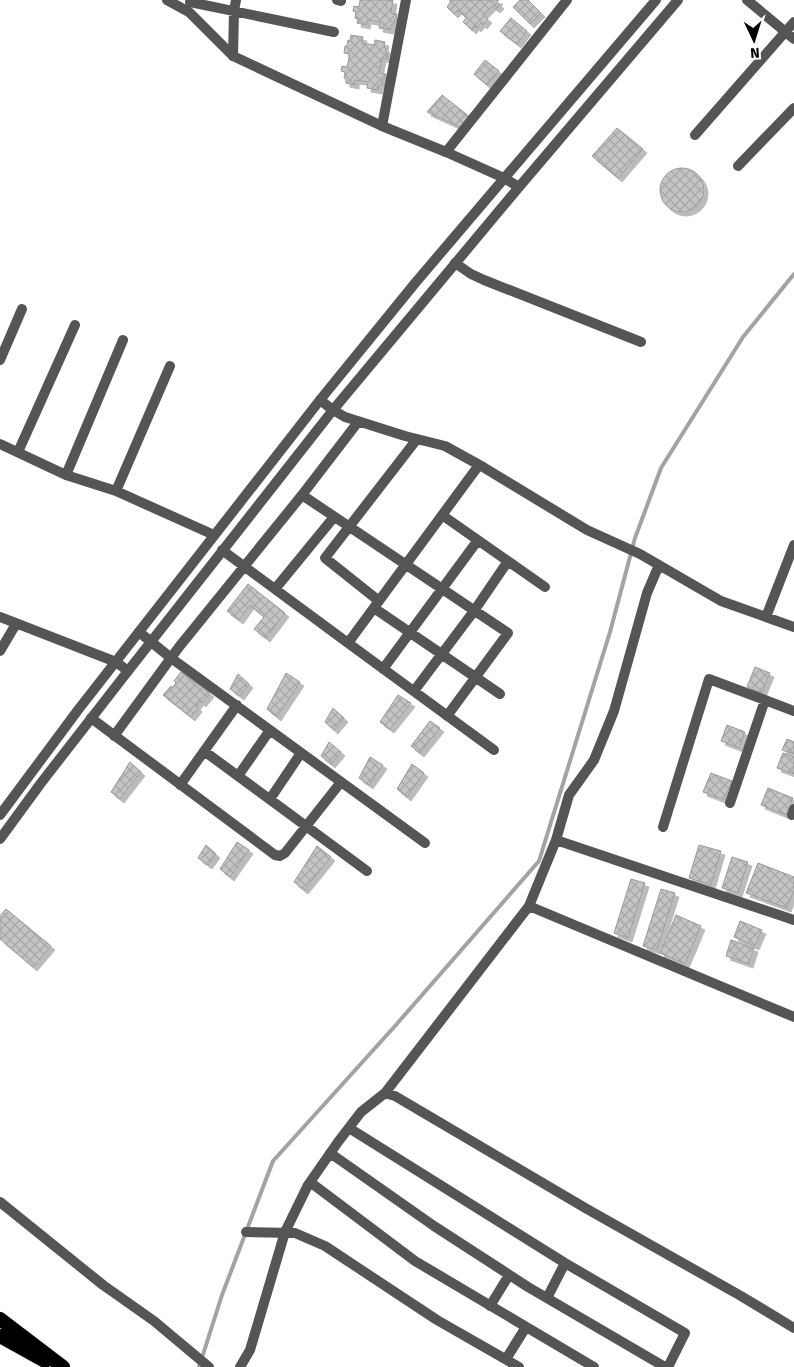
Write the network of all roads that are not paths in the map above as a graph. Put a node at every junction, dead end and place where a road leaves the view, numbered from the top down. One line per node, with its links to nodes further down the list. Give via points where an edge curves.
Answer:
1 (167, 0): 8 (street)
2 (236, 0): 9 (street)
3 (406, 0): 16 (street)
4 (567, 0): 18 (street)
5 (656, 0): 20 (street)
6 (678, 0): 21 (street)
7 (747, 0): 12 (street)
8 (190, 5): 9 (street); 14 (street)
9 (234, 11): 11 (street); 14 (street)
10 (794, 22): 12 (street)
11 (334, 32)
12 (785, 32): 13 (street); 17 (street)
13 (794, 39)
14 (233, 56): 16 (street)
15 (794, 108): 19 (street)
16 (382, 126): 18 (street)
17 (695, 135)
18 (446, 152): 20 (street)
19 (738, 166)
20 (504, 178): 21 (street); 29 (street)
21 (519, 187): 22 (street)
22 (455, 263): 26 (street, via 484,280); 30 (street)
23 (22, 309): 27 (street)
24 (75, 325): 34 (street)
25 (123, 340): 36 (street)
26 (641, 342)
27 (0, 360)
28 (170, 366): 37 (street)
29 (320, 400): 30 (street); 42 (street)
30 (333, 410): 31 (street); 45 (street)
31 (358, 422): 32 (street); 38 (street)
32 (417, 439): 35 (street, via 445,446); 41 (street)
33 (0, 444): 34 (street)
34 (18, 452): 36 (street)
35 (480, 465): 39 (street); 48 (street, via 596,536)
36 (66, 475): 37 (street)
37 (116, 491): 42 (street)
38 (302, 495): 40 (street); 49 (street)
39 (442, 515): 43 (street); 47 (street)
40 (334, 517): 41 (street); 51 (street)
41 (349, 527): 47 (street); 53 (street, via 325,558)
42 (214, 536): 59 (street)
43 (478, 540): 46 (street); 52 (street)
44 (794, 545): 56 (street)
45 (222, 550): 49 (street); 61 (street)
46 (508, 561): 50 (street); 54 (street)
47 (406, 565): 52 (street); 53 (street)
48 (659, 565): 56 (street, via 722,601); 91 (street, via 614,710 594,760 569,795)
49 (244, 566): 51 (street); 65 (street)
50 (544, 587)
51 (275, 589): 62 (street)
52 (442, 590): 54 (street); 60 (street)
53 (376, 604): 60 (street); 62 (street)
54 (474, 611): 64 (street); 69 (street, via 508,633)
55 (0, 617): 57 (street)
56 (766, 617): 58 (street)
57 (16, 624): 63 (street); 66 (street)
58 (794, 627)
59 (139, 632): 61 (street); 66 (street)
60 (410, 633): 64 (street); 67 (street)
61 (151, 642): 65 (street); 68 (street)
62 (348, 643): 67 (street)
63 (0, 651)
64 (442, 654): 69 (street); 70 (street)
65 (172, 658): 73 (street); 78 (street)
66 (116, 662): 68 (street); 87 (street)
67 (383, 669): 70 (street)
68 (128, 671): 76 (street)
69 (476, 677): 71 (street); 75 (street)
70 (414, 691): 75 (street)
71 (500, 694)
72 (765, 700): 74 (street); 86 (street); 89 (street, via 709,679)
73 (237, 706): 77 (street); 80 (street)
74 (794, 711)
75 (447, 716): 79 (street)
76 (91, 718): 78 (street); 90 (street)
77 (270, 730): 81 (street); 82 (street)
78 (114, 736): 84 (street)
79 (494, 750)
80 (204, 751): 82 (street); 84 (street)
81 (301, 753): 83 (street); 85 (street)
82 (238, 776): 85 (street)
83 (341, 782): 88 (street); 92 (street)
84 (180, 785): 88 (street, via 275,855 285,853)
85 (270, 799): 88 (street)
86 (730, 803)
87 (0, 815)
88 (306, 826): 93 (street)
89 (663, 827)
90 (0, 839)
91 (556, 840): 94 (street); 95 (street)
92 (425, 843)
93 (367, 871)
94 (529, 906): 96 (street); 97 (street)
95 (794, 920)
96 (794, 1017)
97 (385, 1093): 98 (street, via 361,1112); 110 (street)
98 (349, 1128): 99 (street); 104 (street)
99 (330, 1153): 100 (street); 105 (street)
100 (310, 1182): 103 (street); 107 (street, via 415,1261)
101 (0, 1202): 113 (street)
102 (246, 1232): 103 (street)
103 (285, 1232): 112 (street, via 325,1246 437,1320); 116 (street, via 250,1350)
104 (565, 1263): 106 (street); 119 (street, via 685,1333)
105 (509, 1275): 106 (street); 107 (street)
106 (546, 1298): 119 (street)
107 (490, 1306): 109 (street)
108 (0, 1319): 115 (highway)
109 (526, 1327): 112 (street); 118 (street)
110 (794, 1328)
111 (0, 1336): 114 (highway)
112 (506, 1359): 117 (street)
113 (208, 1366)
114 (56, 1367)
115 (63, 1367)
116 (240, 1367)
117 (519, 1367)
118 (594, 1367)
119 (667, 1367)

